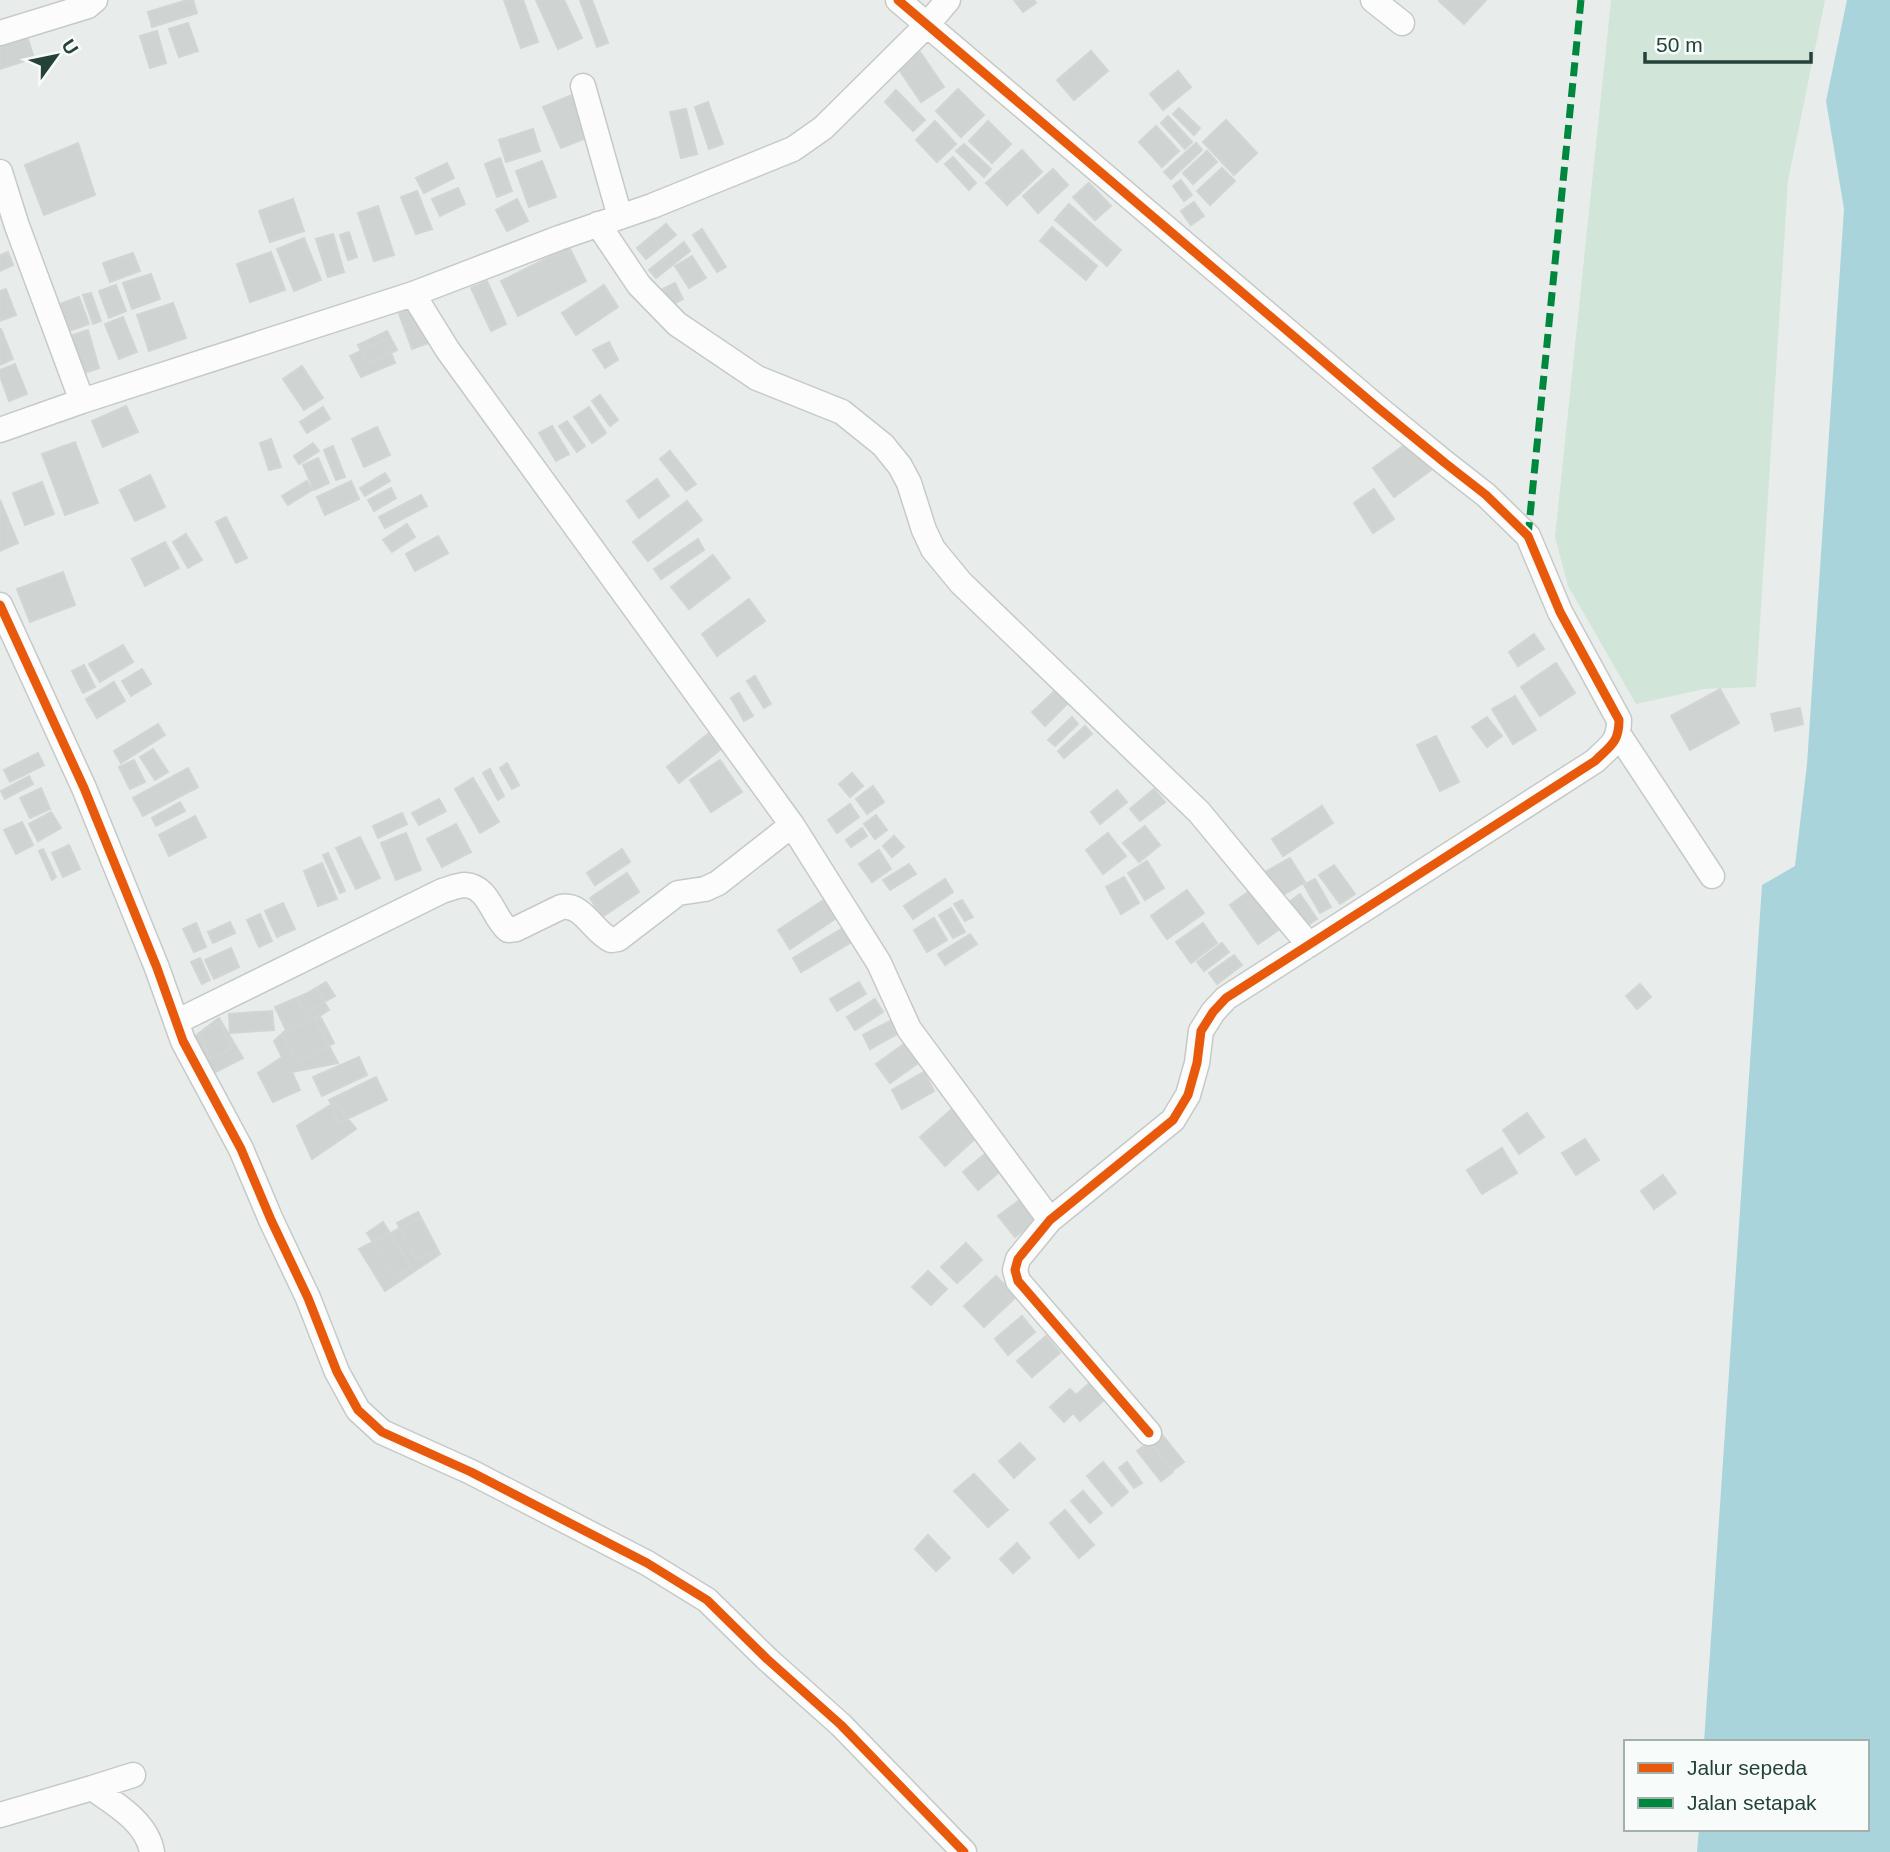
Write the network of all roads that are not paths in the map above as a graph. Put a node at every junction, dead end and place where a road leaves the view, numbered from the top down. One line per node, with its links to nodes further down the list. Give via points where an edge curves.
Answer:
1 (95, 0): 7 (street)
2 (898, 0): 6 (street)
3 (948, 0): 6 (street)
4 (1373, 0): 5 (street)
5 (1402, 23)
6 (927, 25): 10 (street, via 823,128 793,149); 15 (street, via 1486,495 1528,536 1560,612 1619,720)
7 (0, 33)
8 (583, 86): 10 (street)
9 (0, 172): 12 (street)
10 (609, 221): 11 (street); 18 (street, via 639,285 677,324 757,378 842,412 883,446 909,483 933,549 961,583 1199,812)
11 (413, 294): 12 (street); 16 (street, via 447,349)
12 (82, 401): 13 (street)
13 (0, 430)
14 (0, 606): 19 (street, via 84,788)
15 (1619, 735): 17 (street); 18 (street, via 1595,761)
16 (792, 825): 19 (street, via 718,883 678,893 618,939 602,935 569,906 508,930 481,891 466,885 442,891); 20 (street, via 874,954 909,1029)
17 (1713, 876)
18 (1309, 945): 20 (street, via 1219,1005 1201,1031 1188,1095 1173,1120)
19 (176, 1022): 26 (street, via 242,1149 337,1372 358,1410 382,1432 471,1472 647,1563 707,1600 841,1725)
20 (1050, 1220): 21 (street, via 1018,1259 1018,1281)
21 (1149, 1433)
22 (134, 1776): 23 (street)
23 (92, 1788): 24 (street); 25 (street, via 138,1824)
24 (0, 1815)
25 (152, 1852)
26 (964, 1852)

